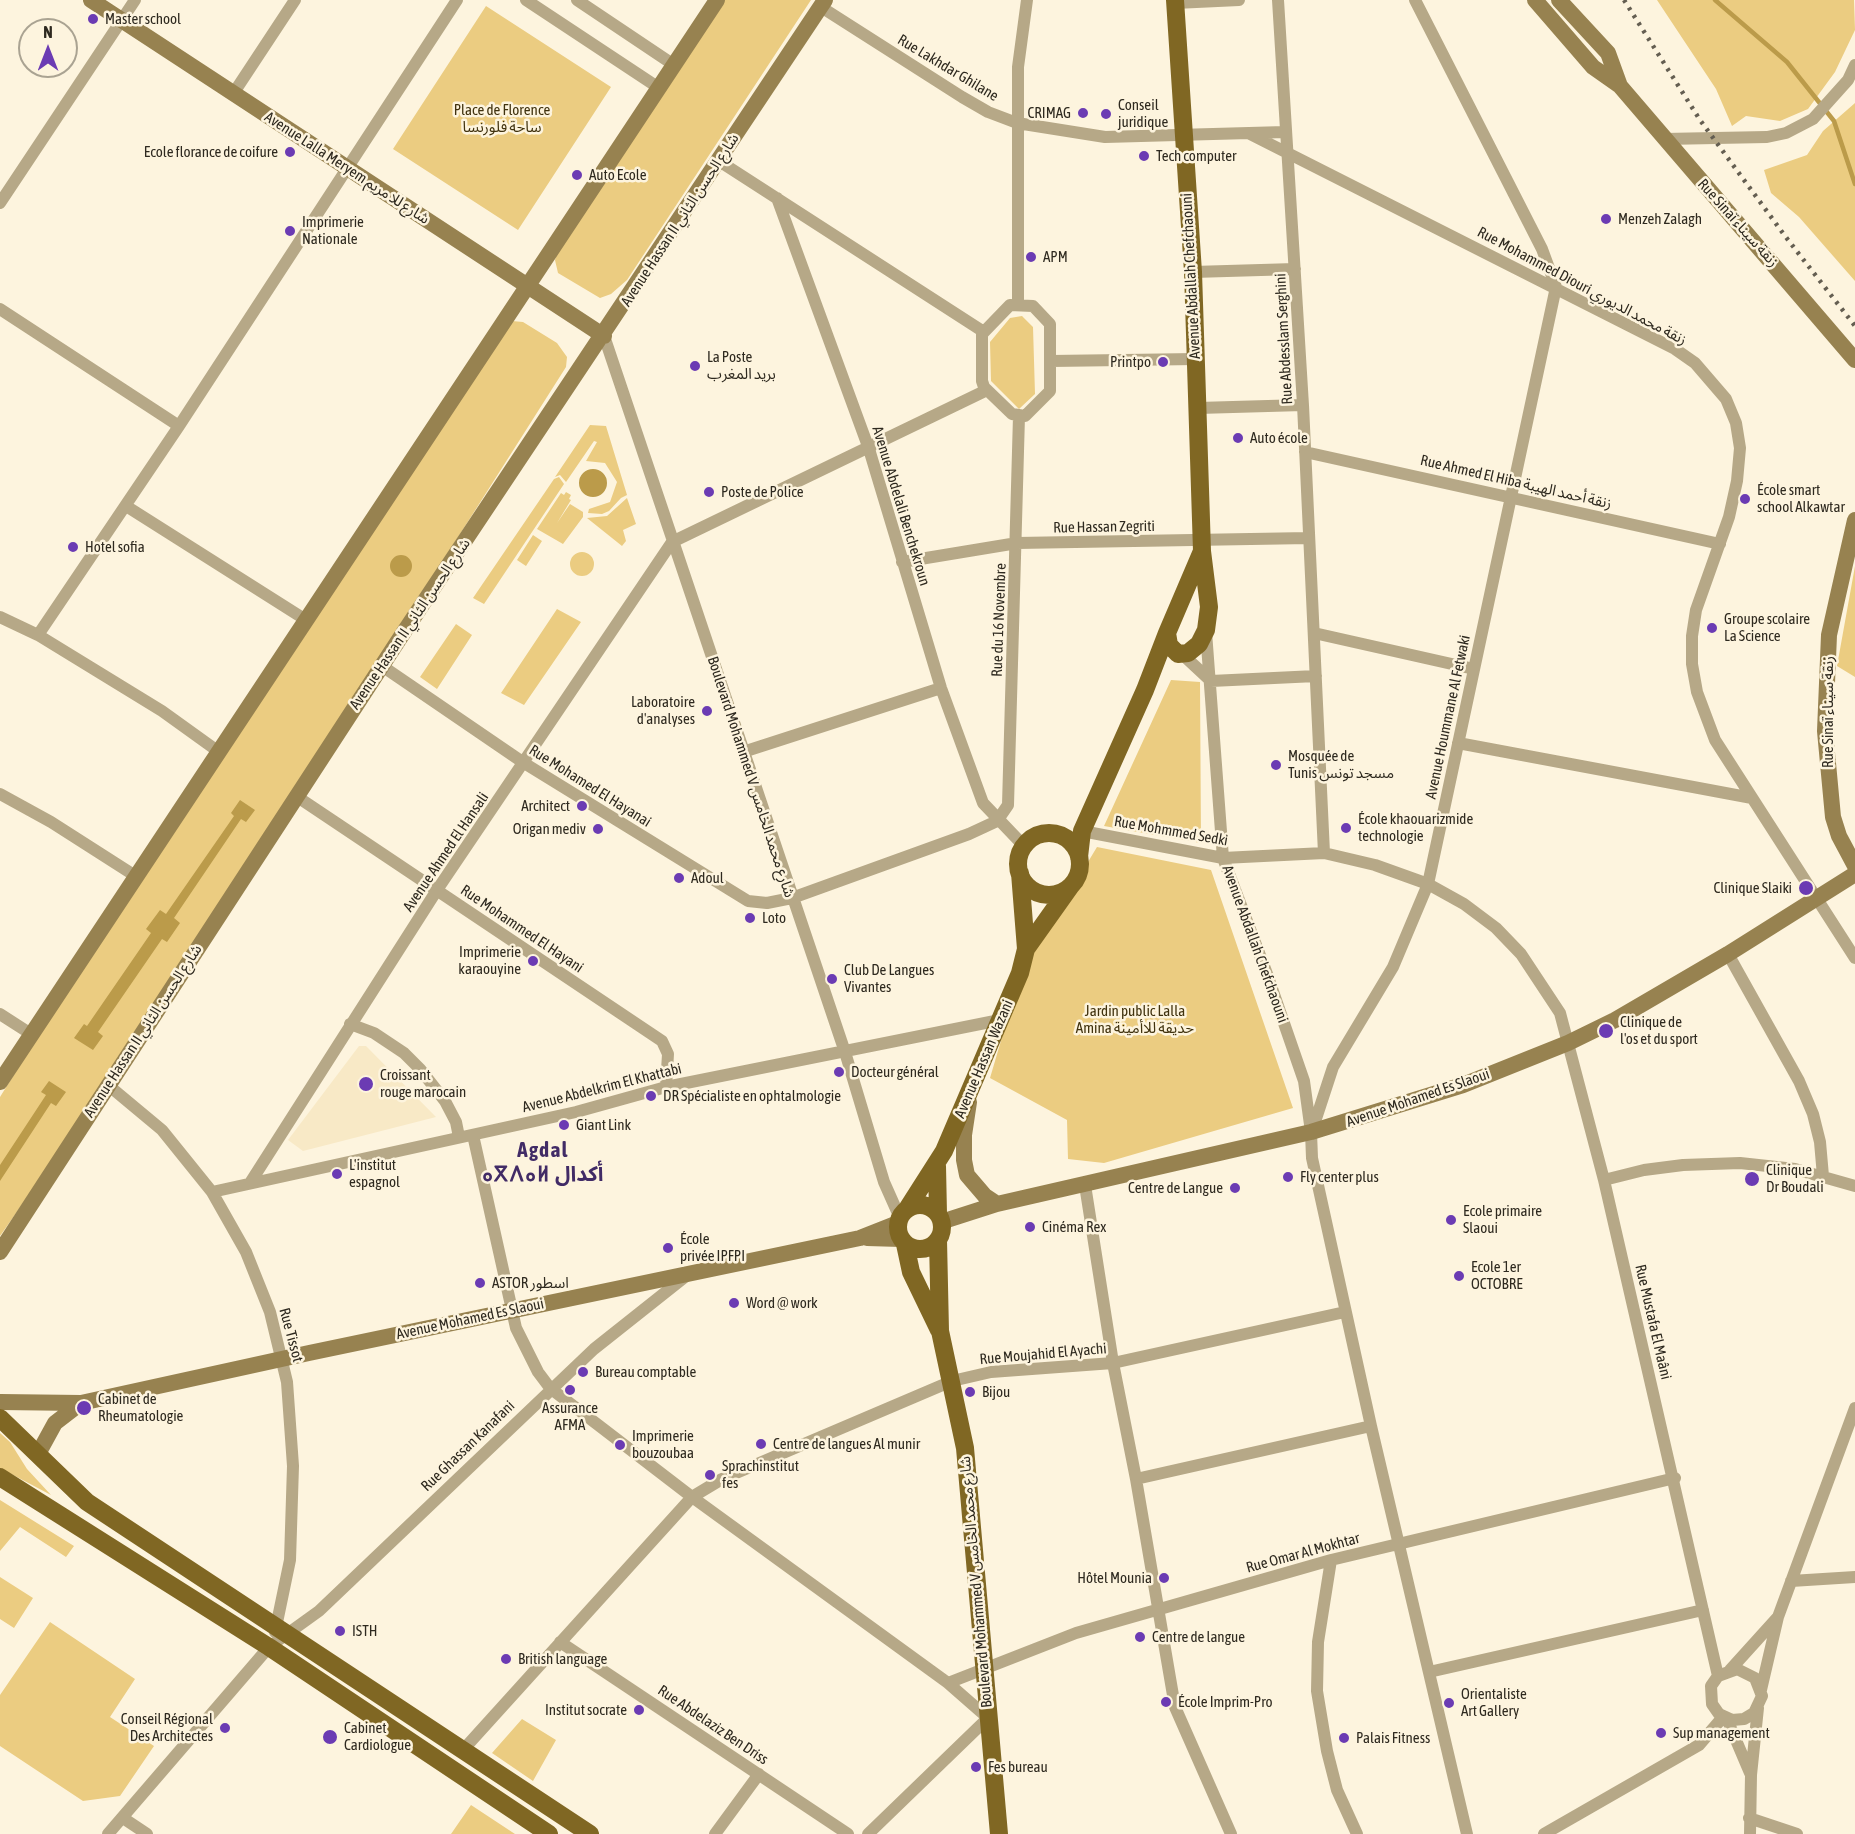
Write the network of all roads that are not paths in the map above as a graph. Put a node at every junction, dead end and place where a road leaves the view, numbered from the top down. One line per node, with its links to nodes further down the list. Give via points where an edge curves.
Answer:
1 (91, 0): 16 (street, Avenue Lalla Meryem شارع للا مريم)
2 (135, 0): 16 (street)
3 (295, 0): 21 (street)
4 (457, 0): 29 (street)
5 (526, 0): 20 (street)
6 (577, 0): 17 (street)
7 (717, 0): 17 (street)
8 (1027, 0): 22 (street, via 1021,28)
9 (1239, 0): 14 (street)
10 (1278, 0): 23 (street, Rue Abdesslam Serghini)
11 (1415, 0): 35 (street, via 1538,239)
12 (1534, 0): 19 (street, Rue Sinaï زنقة سيناء, via 1593,67)
13 (1559, 0): 19 (street, Rue Sinaï زنقة سيناء, via 1608,53)
14 (1175, 2): 25 (main road, Avenue Abdallah Chefchaouni)
15 (823, 3): 22 (street, Rue Lakhdar Ghilane, via 962,97); 28 (street, Avenue Hassan II شارع الحسن الثاني)
16 (122, 21): 21 (street, Avenue Lalla Meryem شارع للا مريم); 31 (street)
17 (674, 65): 20 (street)
18 (1855, 65): 26 (street, via 1848,80 1801,127 1767,137)
19 (1620, 86): 26 (street, Rue Sinaï زنقة سيناء)
20 (659, 88): 34 (street)
21 (233, 94): 29 (street, Avenue Lalla Meryem شارع للا مريم)
22 (1017, 123): 25 (street, Rue Lakhdar Ghilane, via 1105,137); 36 (street)
23 (1285, 132): 24 (street, Rue Lakhdar Ghilane); 27 (street, Rue Abdesslam Serghini)
24 (1251, 134): 25 (street, Rue Lakhdar Ghilane); 27 (street, Rue Mohammed Diouri زنقة محمد الديوري)
25 (1183, 137): 33 (main road, Avenue Abdallah Chefchaouni)
26 (1664, 139): 41 (street, Rue Sinaï زنقة سيناء)
27 (1287, 152): 32 (street, Rue Abdesslam Serghini); 35 (street, Rue Mohammed Diouri زنقة محمد الديوري)
28 (719, 161): 30 (street); 39 (street, Avenue Hassan II شارع الحسن الثاني)
29 (346, 168): 34 (street, Avenue Lalla Meryem شارع للا مريم); 47 (street)
30 (777, 198): 38 (street); 48 (street, Avenue Abdelali Benchekroun)
31 (0, 203)
32 (1295, 269): 33 (street); 44 (street, Rue Abdesslam Serghini)
33 (1193, 272): 40 (main road, Avenue Abdallah Chefchaouni)
34 (528, 286): 39 (street, Avenue Lalla Meryem شارع للا مريم); 62 (street)
35 (1556, 287): 50 (street, Avenue Hoummane Al Fetwaki); 56 (street, Rue Mohammed Diouri زنقة محمد الديوري, via 1675,349 1695,363 1726,399 1736,423 1740,448 1737,481)
36 (1018, 305): 38 (street, via 1006,306); 42 (street, via 1033,306 1049,321)
37 (0, 309): 47 (street)
38 (984, 332): 43 (street, via 982,381)
39 (604, 336): 54 (street, Boulevard Mohammed V شارع محمد الخامس); 68 (street, Avenue Hassan II شارع الحسن الثاني)
40 (1196, 360): 42 (street); 45 (main road, Avenue Abdallah Chefchaouni)
41 (1855, 360)
42 (1050, 361): 46 (street, via 1049,395 1029,414)
43 (987, 390): 46 (street, via 1011,414); 48 (street)
44 (1303, 405): 45 (street); 49 (street, Rue Abdesslam Serghini)
45 (1198, 408): 57 (main road, Avenue Abdallah Chefchaouni)
46 (1019, 416): 55 (street, Rue du 16 Novembre)
47 (179, 426): 51 (street)
48 (869, 449): 54 (street); 58 (street, Avenue Abdelali Benchekroun)
49 (1305, 452): 50 (street, Rue Ahmed El Hiba زنقة أحمد الهيبة); 53 (street, Rue Abdesslam Serghini)
50 (1510, 495): 56 (street, Rue Ahmed El Hiba زنقة أحمد الهيبة); 69 (street, Avenue Hoummane Al Fetwaki)
51 (126, 506): 62 (street); 66 (street)
52 (1855, 520): 86 (street, Rue Sinaï زنقة سيناء, via 1829,635 1826,731 1833,817)
53 (1309, 538): 57 (street, Rue Hassan Zegriti); 65 (street, Rue Abdesslam Serghini)
54 (672, 542): 76 (street, Boulevard Mohammed V شارع محمد الخامس); 77 (street, Avenue Ahmed El Hansali)
55 (1017, 543): 57 (street, Rue Hassan Zegriti); 58 (street, Rue Hassan Zegriti); 81 (street, Rue du 16 Novembre, via 1009,794)
56 (1720, 544): 80 (street, Rue Mohammed Diouri زنقة محمد الديوري, via 1696,610 1692,664 1715,740)
57 (1202, 546): 59 (main road, Avenue Abdallah Chefchaouni); 60 (main road, Avenue Abdallah Chefchaouni)
58 (902, 562): 72 (street, Avenue Abdelali Benchekroun)
59 (1184, 591): 60 (main road, via 1194,586); 64 (main road, Avenue Abdallah Chefchaouni)
60 (1206, 592): 63 (main road, Avenue Abdallah Chefchaouni)
61 (0, 617): 66 (street)
62 (306, 620): 75 (street)
63 (1206, 630): 67 (main road, via 1193,650); 71 (street, Avenue Abdallah Chefchaouni)
64 (1167, 633): 67 (main road, via 1168,645); 73 (main road)
65 (1314, 633): 69 (street); 70 (street, Rue Abdesslam Serghini)
66 (38, 635): 75 (street, via 162,711)
67 (1180, 654): 71 (street); 73 (main road)
68 (382, 666): 77 (street, Rue Mohamed El Hayanai); 79 (street, Avenue Hassan II شارع الحسن الثاني)
69 (1474, 669): 74 (street, Avenue Hoummane Al Fetwaki)
70 (1316, 676): 71 (street); 84 (street, Rue Abdesslam Serghini)
71 (1211, 681): 85 (street, Avenue Abdallah Chefchaouni)
72 (941, 688): 76 (street); 81 (street, Avenue Abdelali Benchekroun, via 983,803)
73 (1145, 690): 82 (main road)
74 (1458, 743): 80 (street); 90 (street, Avenue Hoummane Al Fetwaki)
75 (219, 752): 89 (street)
76 (743, 752): 94 (street, Boulevard Mohammed V شارع محمد الخامس)
77 (524, 763): 92 (street, Avenue Ahmed El Hansali); 94 (street, Rue Mohamed El Hayanai, via 742,899 759,903)
78 (0, 794): 89 (street)
79 (296, 796): 92 (street, Rue Mohammed El Hayani); 105 (street, Avenue Hassan II شارع الحسن الثاني)
80 (1752, 798): 93 (street, Rue Mohammed Diouri زنقة محمد الديوري)
81 (998, 821): 83 (street, Avenue Abdelali Benchekroun); 94 (street, Rue Mohamed El Hayanai)
82 (1074, 834): 83 (main road, via 1043,833); 85 (street, Rue Mohmmed Sedki); 91 (main road, via 1079,873)
83 (1024, 846): 87 (main road, via 1018,860)
84 (1324, 852): 85 (street, Rue Mohmmed Sedki); 90 (street, Rue Mohmmed Sedki, via 1375,865)
85 (1223, 858): 108 (street, Avenue Abdallah Chefchaouni, via 1304,1081)
86 (1855, 866)
87 (1020, 873): 91 (main road, via 1028,886 1041,893 1057,893); 95 (main road, Avenue Hassan Wazani)
88 (1855, 874): 93 (street, Avenue Mohamed Es Slaoui)
89 (137, 877): 101 (street)
90 (1428, 885): 102 (street, Rue Mohmmed Sedki, via 1464,904 1496,928 1521,954 1560,1013); 108 (street, Avenue Hoummane Al Fetwaki, via 1393,967 1333,1067)
91 (1071, 886): 95 (main road, Avenue Hassan Wazani)
92 (437, 890): 100 (street, Avenue Ahmed El Hansali); 106 (street, Rue Mohammed El Hayani, via 662,1041 668,1054)
93 (1817, 897): 96 (street, Avenue Mohamed Es Slaoui); 97 (street, Rue Mohammed Diouri زنقة محمد الديوري)
94 (792, 898): 103 (street, Boulevard Mohammed V شارع محمد الخامس)
95 (1026, 949): 99 (main road, Avenue Hassan Wazani)
96 (1728, 954): 102 (street, Avenue Mohamed Es Slaoui); 112 (street, via 1808,1103 1820,1142)
97 (1855, 958)
98 (0, 1014): 101 (street)
99 (1000, 1020): 103 (street, Avenue Abdelkrim El Khattabi); 107 (main road, Avenue Hassan Wazani)
100 (350, 1024): 110 (street, via 374,1033 420,1069 445,1101); 114 (street, Avenue Ahmed El Hansali)
101 (31, 1034): 104 (street)
102 (1568, 1043): 108 (street, Avenue Mohamed Es Slaoui, via 1418,1100); 113 (street, Rue Mustafa El Maâni)
103 (845, 1052): 106 (street, Avenue Abdelkrim El Khattabi); 120 (street, Boulevard Mohammed V شارع محمد الخامس)
104 (0, 1082)
105 (108, 1085): 117 (street, Rue Tissot, via 162,1130); 121 (street, Avenue Hassan II شارع الحسن الثاني)
106 (666, 1087): 109 (street, Avenue Abdelkrim El Khattabi)
107 (970, 1091): 111 (main road, Avenue Hassan Wazani); 118 (street, via 963,1160 967,1175)
108 (1311, 1132): 115 (street, Avenue Mohamed Es Slaoui); 124 (street, Avenue Abdallah Chefchaouni, via 1312,1158)
109 (473, 1135): 110 (street, Avenue Abdelkrim El Khattabi); 123 (street)
110 (459, 1137): 114 (street, Avenue Abdelkrim El Khattabi)
111 (937, 1166): 119 (main road, Avenue Hassan Wazani); 120 (main road, Avenue Hassan Wazani)
112 (1823, 1176): 113 (street, via 1767,1165 1712,1163 1644,1170); 116 (street)
113 (1604, 1180): 137 (street, Rue Mustafa El Maâni)
114 (250, 1183): 117 (street, Avenue Abdelkrim El Khattabi)
115 (1085, 1185): 118 (street, Avenue Mohamed Es Slaoui); 127 (street)
116 (1855, 1186)
117 (212, 1192): 126 (street, Rue Tissot, via 255,1273)
118 (997, 1204): 119 (street, Avenue Mohamed Es Slaoui)
119 (939, 1225): 120 (main road, via 924,1206); 120 (main road, via 921,1249); 125 (main road, Boulevard Mohammed V شارع محمد الخامس)
120 (902, 1227): 122 (street, Avenue Mohamed Es Slaoui); 125 (main road, Boulevard Mohammed V شارع محمد الخامس, via 911,1272)
121 (0, 1252)
122 (692, 1272): 123 (street, Avenue Mohamed Es Slaoui); 129 (street, Rue Ghassan Kanafani, via 594,1348)
123 (511, 1310): 126 (street, Avenue Mohamed Es Slaoui); 129 (street, via 538,1372)
124 (1346, 1312): 127 (street, Rue Moujahid El Ayachi); 134 (street, Avenue Abdallah Chefchaouni)
125 (940, 1331): 128 (main road, Boulevard Mohammed V شارع محمد الخامس)
126 (284, 1358): 131 (street, Avenue Mohamed Es Slaoui); 147 (street, Rue Tissot, via 291,1418 292,1528)
127 (1113, 1363): 128 (street, Rue Moujahid El Ayachi, via 991,1372); 138 (street)
128 (952, 1381): 139 (street, Rue Moujahid El Ayachi, via 722,1479); 150 (main road, Boulevard Mohammed V شارع محمد الخامس, via 964,1448)
129 (550, 1388): 139 (street); 147 (street, Rue Ghassan Kanafani, via 318,1611)
130 (0, 1402): 131 (street, Avenue Mohamed Es Slaoui)
131 (81, 1403): 135 (street, Avenue Mohamed Es Slaoui, via 55,1423)
132 (1855, 1408): 143 (street)
133 (0, 1418): 135 (main road)
134 (1371, 1426): 138 (street); 140 (street, Avenue Abdallah Chefchaouni)
135 (38, 1454): 147 (main road, via 87,1502)
136 (0, 1477): 149 (main road)
137 (1675, 1478): 140 (street, Rue Omar Al Mokhtar); 145 (street, Rue Mustafa El Maâni)
138 (1136, 1479): 144 (street)
139 (692, 1497): 148 (street, Rue Moujahid El Ayachi); 154 (street)
140 (1398, 1542): 141 (street, Rue Omar Al Mokhtar); 152 (street, Avenue Abdallah Chefchaouni)
141 (1331, 1560): 144 (street, Rue Omar Al Mokhtar); 173 (street, via 1318,1642 1317,1691 1337,1790)
142 (1855, 1577): 143 (street)
143 (1791, 1581): 146 (street)
144 (1156, 1610): 150 (street, Rue Omar Al Mokhtar, via 1077,1633); 172 (street, via 1175,1707)
145 (1703, 1610): 152 (street); 153 (street, Rue Mustafa El Maâni)
146 (1778, 1617): 151 (street); 155 (street)
147 (283, 1629): 149 (street, Rue Ghassan Kanafani); 159 (main road)
148 (560, 1642): 159 (street, Rue Moujahid El Ayachi); 160 (street, Rue Abdelaziz Ben Driss)
149 (269, 1647): 162 (street, Rue Ghassan Kanafani); 166 (main road)
150 (982, 1669): 154 (street, Rue Omar Al Mokhtar); 157 (main road, Boulevard Mohammed V شارع محمد الخامس)
151 (1730, 1670): 153 (street); 155 (street, via 1750,1673)
152 (1429, 1672): 174 (street, Avenue Abdallah Chefchaouni)
153 (1718, 1676): 158 (street, via 1710,1698)
154 (948, 1683): 157 (street)
155 (1761, 1690): 156 (street)
156 (1758, 1708): 158 (street, via 1744,1719); 161 (street)
157 (988, 1718): 170 (street); 171 (main road, Boulevard Mohammed V شارع محمد الخامس)
158 (1725, 1718): 161 (street); 175 (street, via 1700,1745)
159 (463, 1750): 167 (main road)
160 (759, 1774): 168 (street); 169 (street, Rue Abdelaziz Ben Driss)
161 (1751, 1775): 163 (street)
162 (123, 1818): 164 (street, Rue Ghassan Kanafani); 165 (street)
163 (1749, 1818): 176 (street); 177 (street)
164 (108, 1834)
165 (147, 1834)
166 (549, 1834)
167 (590, 1834)
168 (715, 1834)
169 (849, 1834)
170 (868, 1834)
171 (999, 1834)
172 (1231, 1834)
173 (1357, 1834)
174 (1467, 1834)
175 (1544, 1834)
176 (1750, 1834)
177 (1797, 1834)

